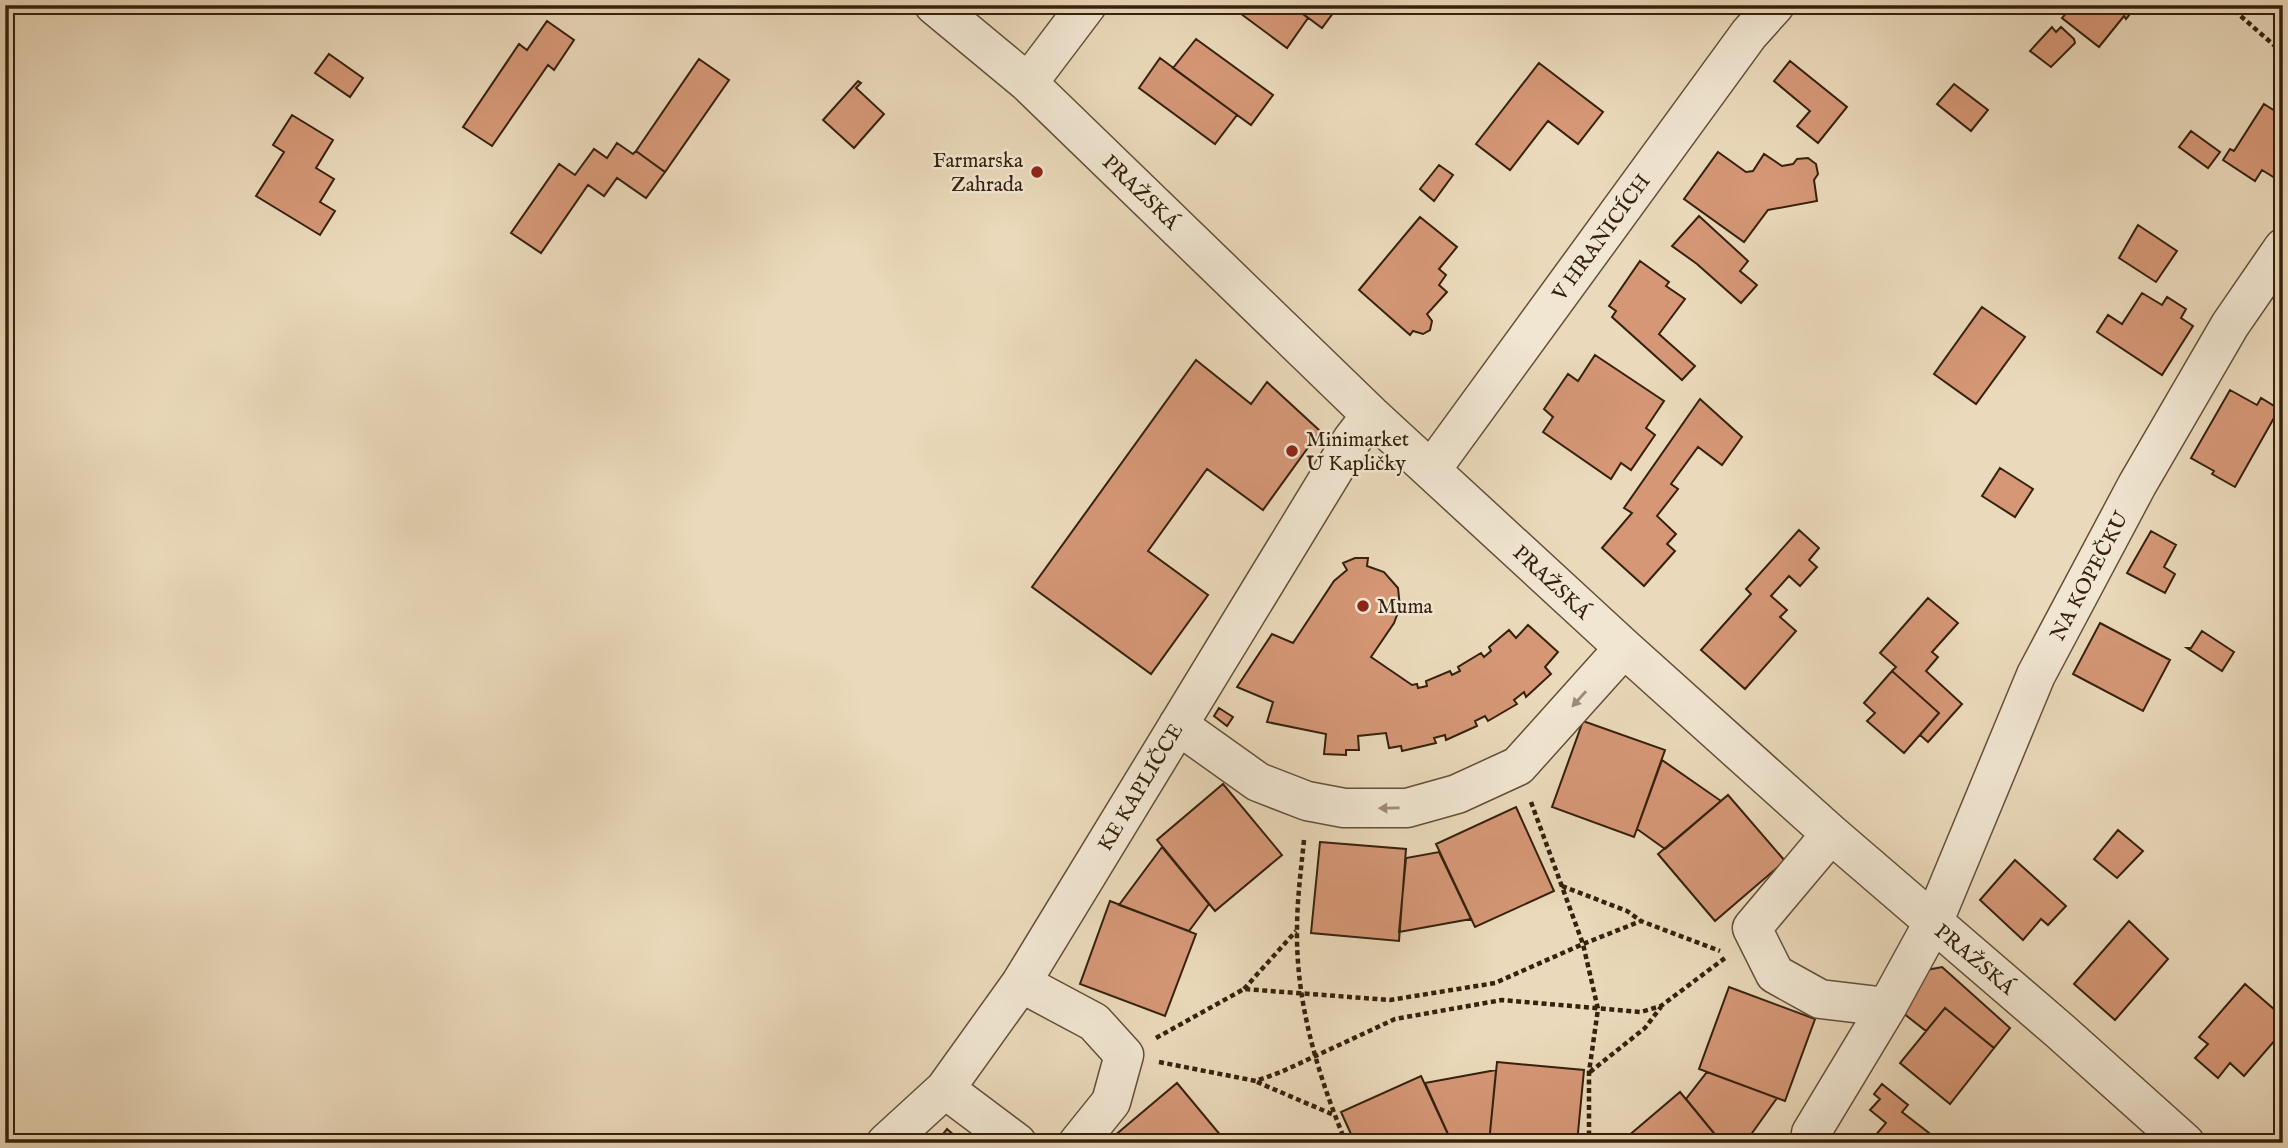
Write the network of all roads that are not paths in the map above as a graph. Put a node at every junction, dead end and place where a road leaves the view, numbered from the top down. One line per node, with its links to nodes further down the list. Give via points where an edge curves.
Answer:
1 (934, 5): 4 (street, PRAŽSKÁ)
2 (1087, 5): 4 (street)
3 (1775, 5): 7 (street, V HRANICÍCH, via 1749,34)
4 (1028, 83): 6 (street, PRAŽSKÁ)
5 (2283, 248): 11 (street, NA KOPEČKU, via 2230,325 2143,473 2036,676)
6 (1371, 415): 7 (street, PRAŽSKÁ); 9 (street, KE KAPLIČCE)
7 (1431, 470): 8 (street, PRAŽSKÁ)
8 (1625, 648): 9 (street, one-way to 9, via 1518,766 1457,794 1407,808 1344,808 1307,801 1258,782); 10 (street, PRAŽSKÁ)
9 (1178, 725): 12 (street, KE KAPLIČCE)
10 (1831, 834): 11 (street, PRAŽSKÁ); 13 (street, via 1752,928 1774,974 1820,999)
11 (1933, 923): 13 (street, NA KOPEČKU); 19 (street, PRAŽSKÁ)
12 (1021, 983): 14 (street, KE KAPLIČCE); 18 (street, via 1094,1022 1124,1055 1111,1102)
13 (1887, 1007): 15 (street, NA KOPEČKU)
14 (945, 1089): 16 (street, KE KAPLIČCE); 17 (street)
15 (1811, 1133)
16 (886, 1143)
17 (1017, 1143)
18 (1078, 1143)
19 (2185, 1143)

